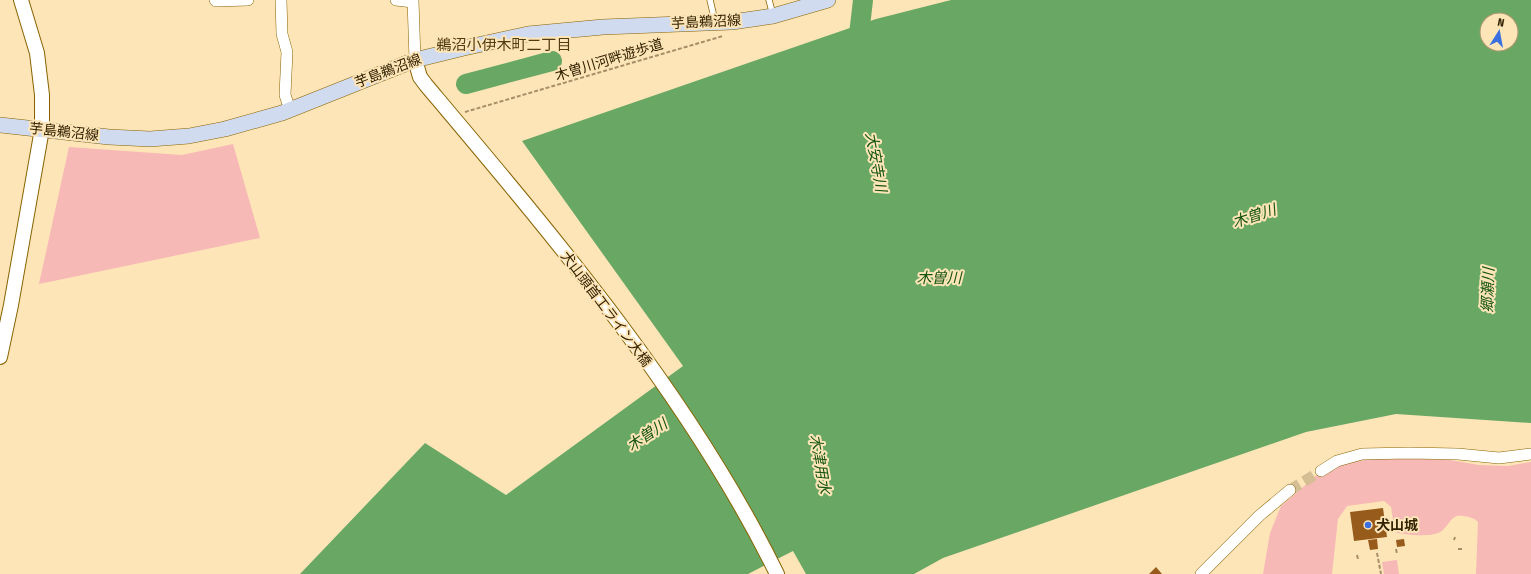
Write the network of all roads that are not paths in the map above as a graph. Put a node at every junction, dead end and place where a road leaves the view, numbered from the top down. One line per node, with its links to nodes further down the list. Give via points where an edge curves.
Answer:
1 (21, 0): 15 (street, via 37,52 42,95)
2 (215, 0): 3 (street)
3 (248, 0)
4 (281, 0): 13 (street, via 282,34 287,52 285,95)
5 (396, 0): 9 (street)
6 (710, 0): 11 (lane)
7 (768, 0): 10 (lane)
8 (828, 0): 10 (main road, 芋島鵜沼線)
9 (413, 1): 12 (street)
10 (773, 16): 11 (main road, 芋島鵜沼線)
11 (716, 23): 12 (main road, 芋島鵜沼線, via 603,27 528,34)
12 (414, 60): 13 (main road, 芋島鵜沼線); 20 (street, 犬山頭首工ライン大橋, via 426,85 598,295 659,378 710,453)
13 (290, 110): 15 (main road, 芋島鵜沼線, via 224,129 189,136 150,139)
14 (0, 125): 15 (main road, 芋島鵜沼線)
15 (42, 129): 16 (street)
16 (0, 357)
17 (1531, 454): 18 (street, via 1499,458 1437,454 1362,454 1337,461)
18 (1321, 471)
19 (1290, 490): 21 (street, via 1259,516)
20 (777, 574)
21 (1201, 574)

